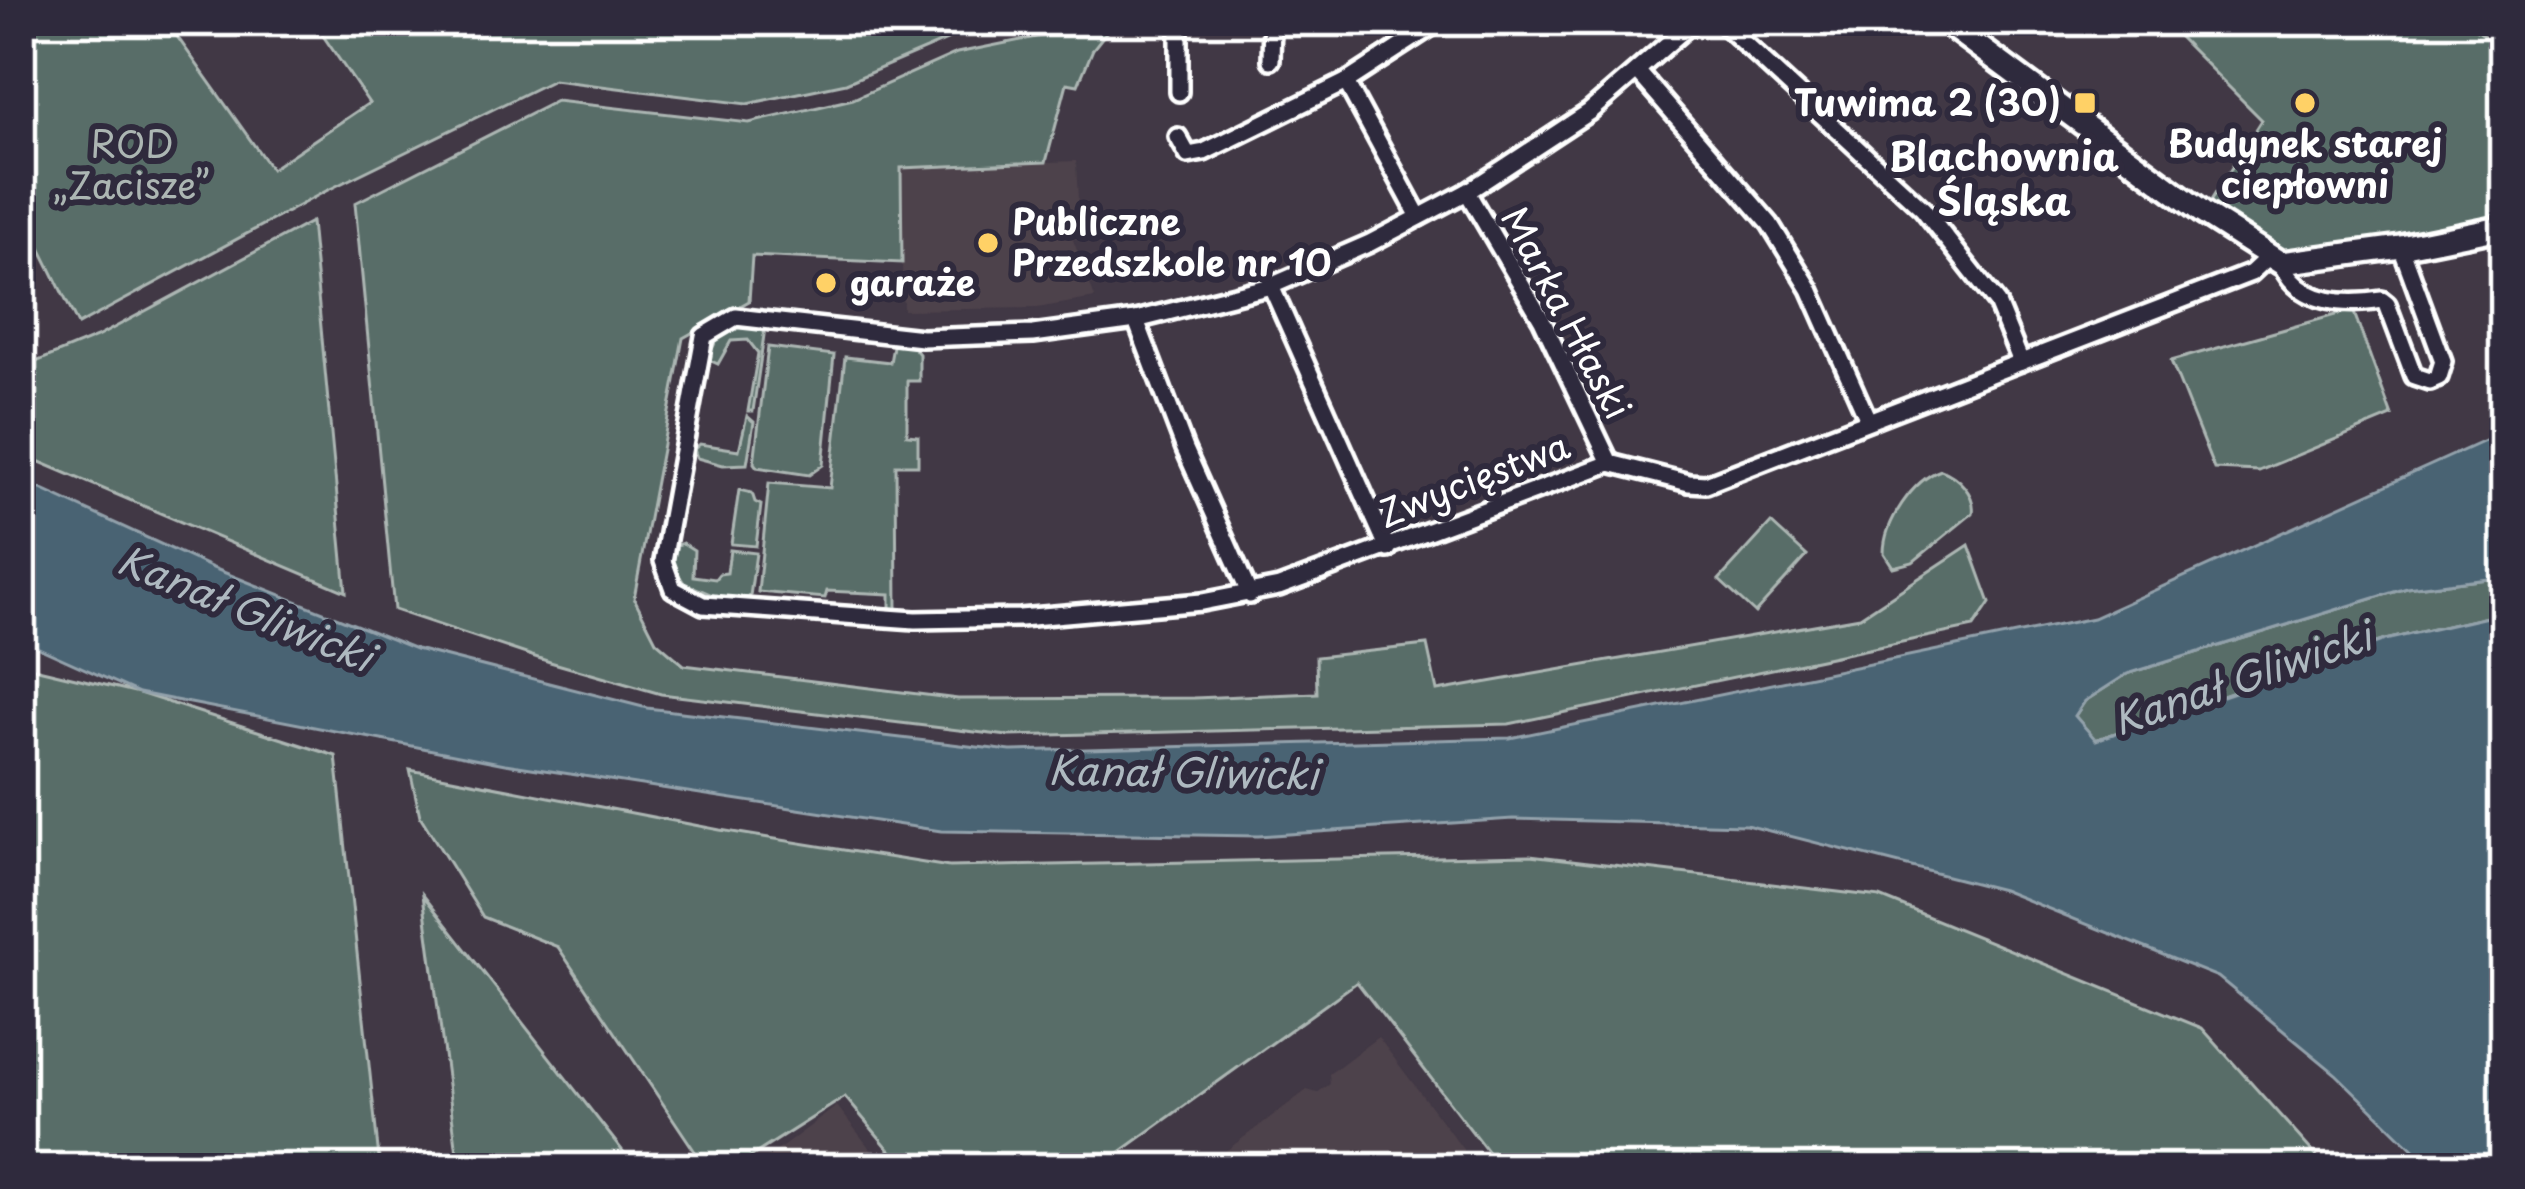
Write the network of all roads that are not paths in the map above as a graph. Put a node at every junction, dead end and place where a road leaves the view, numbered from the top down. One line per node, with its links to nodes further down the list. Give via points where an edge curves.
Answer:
1 (1179, 21): 10 (street)
2 (1272, 21): 7 (street)
3 (1440, 21): 9 (street)
4 (1720, 21): 19 (street, via 1923,209 1997,303)
5 (1944, 21): 16 (street)
6 (1686, 23): 8 (street)
7 (1271, 60)
8 (1638, 72): 12 (street); 20 (street, via 1770,224 1810,289)
9 (1346, 82): 11 (street, via 1195,155); 13 (street)
10 (1179, 92)
11 (1178, 137)
12 (1467, 192): 13 (street); 21 (street, Marka Hłaski, via 1543,320)
13 (1419, 217): 17 (street)
14 (2504, 226): 15 (street, Zwycięstwa)
15 (2401, 247): 16 (street, Zwycięstwa); 16 (street, via 2443,361 2429,381 2414,376 2382,300 2307,294)
16 (2274, 260): 19 (street, Zwycięstwa)
17 (1271, 286): 18 (street); 22 (street)
18 (1136, 320): 23 (street); 23 (street, Zwycięstwa, via 922,338 736,317 704,336 663,561 673,589 703,605 915,620 1100,613)
19 (2021, 362): 20 (street, Zwycięstwa)
20 (1868, 420): 21 (street, Zwycięstwa, via 1706,484)
21 (1610, 464): 22 (street, Zwycięstwa)
22 (1388, 549): 23 (street, Zwycięstwa)
23 (1250, 595)

